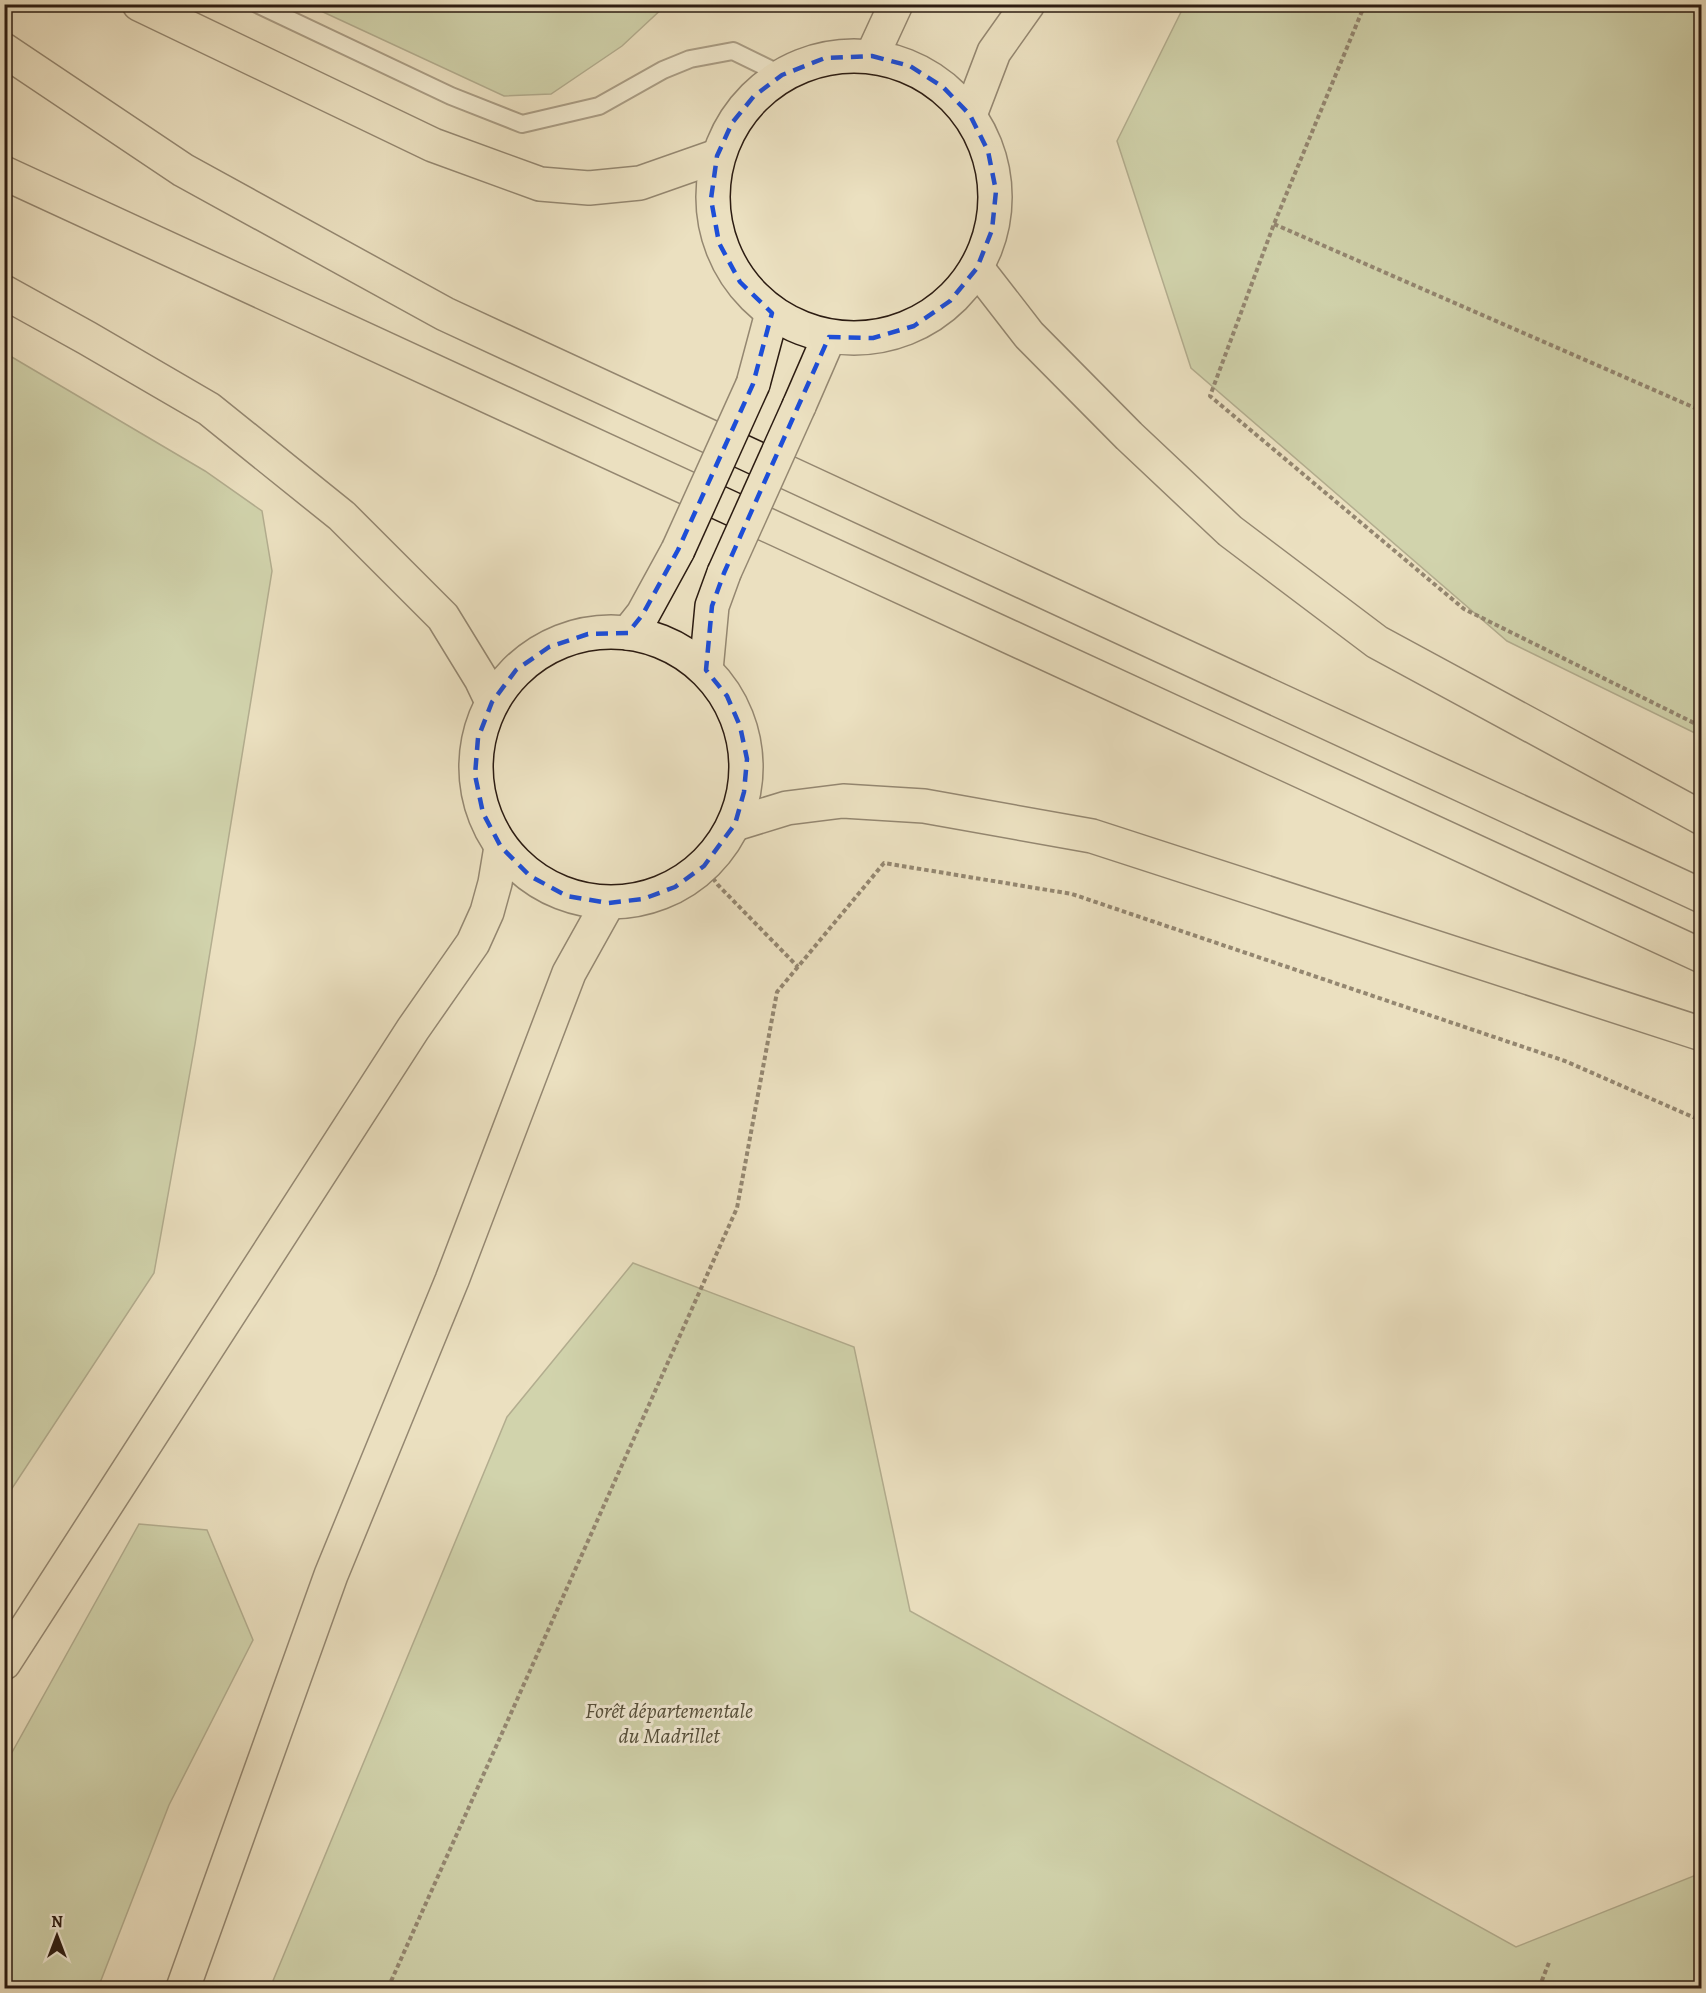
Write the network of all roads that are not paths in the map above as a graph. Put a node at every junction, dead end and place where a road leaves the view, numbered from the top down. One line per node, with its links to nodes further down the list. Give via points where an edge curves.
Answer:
1 (139, 4): 9 (highway, via 433,145 540,184 589,188 640,183)
2 (257, 4): 7 (lane, via 451,96 522,124 598,106 690,59 733,51)
3 (896, 4): 6 (highway)
4 (1028, 4): 8 (highway, via 994,52)
5 (4, 50): 21 (highway, via 183,170 445,314)
6 (872, 56): 7 (highway, via 825,58); 8 (highway, via 910,66 943,87)
7 (782, 75): 9 (highway, via 754,96 732,123)
8 (970, 115): 11 (highway, via 988,151 996,190 992,230)
9 (717, 156): 13 (highway, via 711,200 719,243 740,282)
10 (4, 174): 23 (highway)
11 (977, 268): 14 (highway, via 950,301 914,326 873,338); 18 (highway, via 1029,334 1230,531 1377,642)
12 (4, 292): 17 (highway, via 209,409 342,516 443,617)
13 (772, 313): 14 (highway, via 799,328); 15 (highway, bridge, via 753,384 678,550 644,614)
14 (829, 337): 16 (highway, bridge, via 724,573 712,606)
15 (628, 633): 16 (highway, via 670,645); 17 (highway, via 588,634 549,647 516,670)
16 (706, 670): 19 (highway, via 727,696 740,726 747,759 744,792)
17 (492, 702): 20 (highway, via 478,738 475,775 483,813)
18 (1701, 818)
19 (735, 824): 22 (highway, via 704,866 675,887 643,899); 24 (highway, via 787,808 843,801 924,806 1092,836)
20 (501, 847): 22 (highway, via 530,876 567,896); 25 (highway, via 487,912 473,944 413,1029)
21 (1701, 896)
22 (608, 903): 26 (highway, via 569,973 452,1280 331,1575)
23 (1701, 956)
24 (1701, 1035)
25 (4, 1663)
26 (183, 1989)

